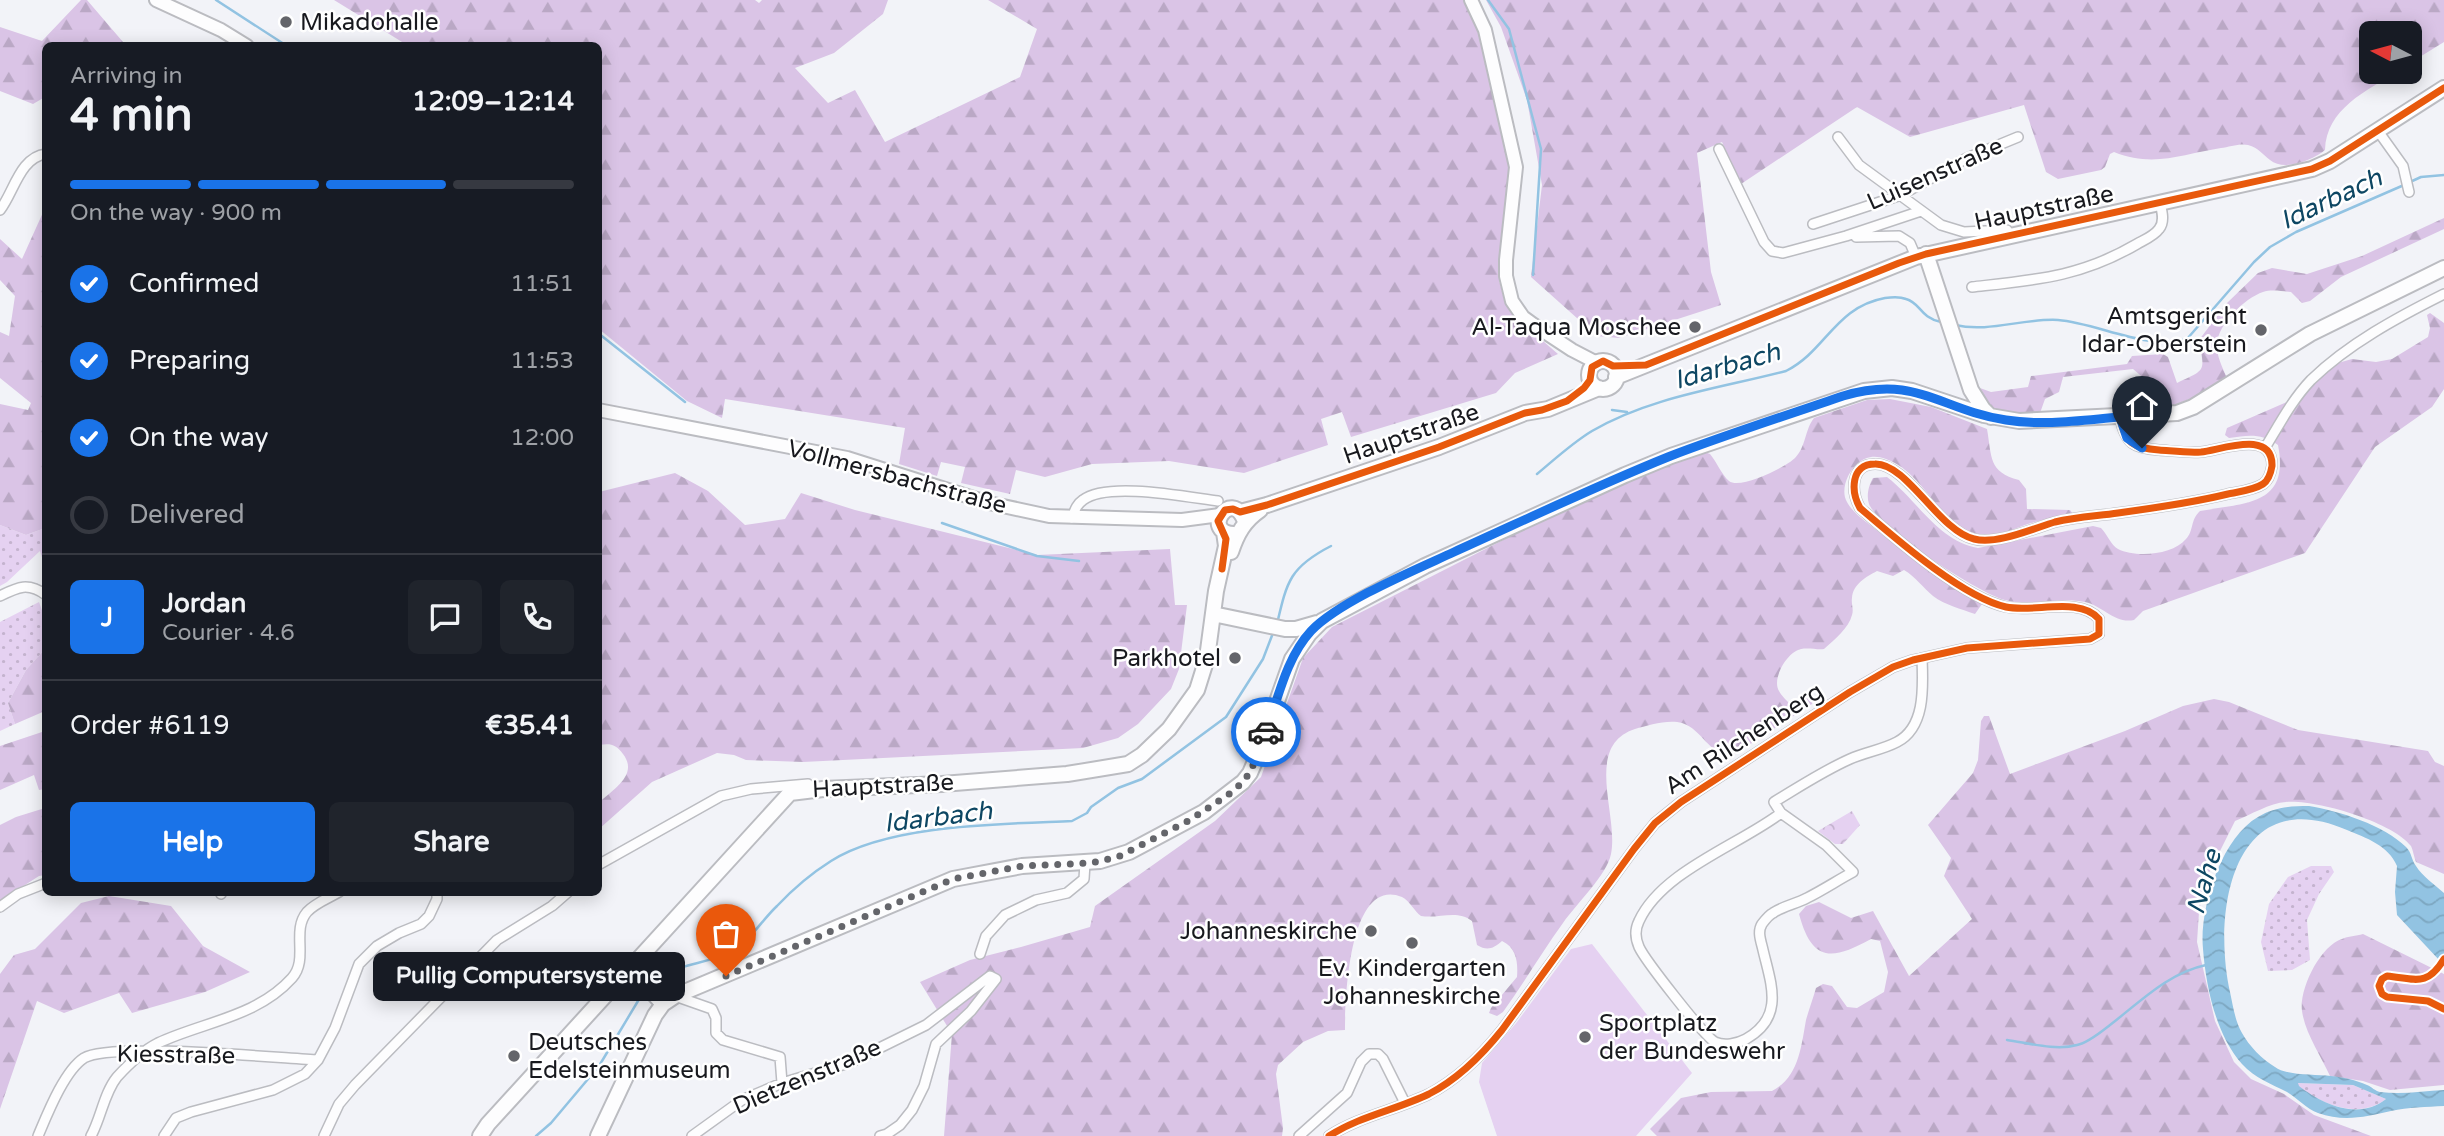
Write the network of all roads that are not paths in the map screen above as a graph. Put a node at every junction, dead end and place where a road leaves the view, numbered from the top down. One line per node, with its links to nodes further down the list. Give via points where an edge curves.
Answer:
1 (156, 0): 3 (main road)
2 (1471, 0): 24 (main road, via 1485,30 1516,167 1506,260 1508,289 1523,317 1572,350)
3 (240, 42)
4 (2444, 88): 5 (main road, Hauptstraße)
5 (2378, 131): 10 (street, via 2403,166); 12 (main road, Hauptstraße, via 2312,169)
6 (1838, 137): 11 (street, via 1859,165)
7 (2018, 137): 11 (street, Luisenstraße, via 1967,158)
8 (1719, 149): 16 (street, via 1772,251 1783,253)
9 (42, 155): 13 (street, via 21,171)
10 (2408, 190)
11 (1900, 195): 14 (street); 15 (street, Luisenstraße)
12 (2160, 203): 17 (main road, Hauptstraße); 20 (street, via 2159,230 2121,254 2063,275)
13 (0, 210)
14 (1921, 211): 16 (street); 17 (street, via 1953,230 2007,230)
15 (1813, 224)
16 (1846, 236): 18 (street, via 1899,236)
17 (2011, 236): 18 (main road, Hauptstraße)
18 (1921, 255): 22 (main road); 23 (main road, Hauptstraße, via 1646,365)
19 (2444, 268): 29 (main road, via 2311,334 2187,410)
20 (1972, 287)
21 (2444, 294): 30 (street, via 2323,370 2291,405)
22 (1962, 366): 25 (main road); 26 (main road)
23 (1615, 372): 24 (main road, via 1606,362); 24 (main road, Hauptstraße, via 1610,387)
24 (1594, 375): 32 (main road, Hauptstraße, via 1567,401)
25 (1971, 390): 26 (main road, via 1967,401); 28 (main road)
26 (1956, 405): 28 (main road); 36 (main road, via 1899,389 1864,391 1831,400 1625,475 1425,566)
27 (602, 411): 31 (main road, Vollmersbachstraße, via 847,458 1017,510)
28 (1992, 417): 29 (main road, via 2018,421)
29 (2120, 417): 30 (street, via 2127,438 2142,448 2195,452 2243,444)
30 (2265, 448): 38 (street, Am Rilchenberg, via 2272,467 2262,485 2186,504 2077,518 1988,542 1960,534 1884,465 1873,463 1858,471 1853,490 1860,508 1917,556 1990,602 2024,610 2087,609 2099,619 2099,634 2092,639 1967,648)
31 (1072, 518): 32 (main road, Vollmersbachstraße); 32 (street, via 1084,498 1109,492 1161,493)
32 (1229, 520): 35 (main road, Hauptstraße)
33 (42, 592): 34 (street, via 23,586)
34 (0, 596)
35 (1213, 614): 37 (main road); 40 (main road, Hauptstraße, via 1205,668 1190,702 1163,735 1128,764 942,784)
36 (1322, 621): 37 (main road); 39 (main road)
37 (1296, 629): 39 (main road)
38 (1922, 658): 41 (street, via 1920,710 1907,735 1890,746 1843,762 1774,802); 55 (street, Am Rilchenberg, via 1893,667 1850,692 1655,822 1490,1044 1448,1082)
39 (1292, 659): 43 (main road, via 1257,759 1243,782 1204,812 1148,842 1109,860)
40 (836, 788): 42 (street, via 820,783 722,796); 50 (main road, Hauptstraße, via 798,790 783,798)
41 (1781, 813): 41 (street, via 1677,878 1653,901 1637,926 1639,947 1700,1028 1716,1042 1739,1042 1760,1028 1772,1009 1759,932 1762,923 1774,912 1853,872 1826,845)
42 (602, 863)
43 (1085, 863): 49 (street, via 1084,879 1067,893 1035,900 1005,915 986,936); 51 (main road, via 1022,866 953,879)
44 (42, 885): 48 (street)
45 (333, 896): 52 (street, via 306,913 299,967 278,991 243,1012)
46 (437, 896): 53 (street, via 421,924 377,946 359,964)
47 (563, 896): 59 (street, via 497,940 355,1085 339,1104)
48 (0, 907)
49 (980, 954)
50 (627, 970): 51 (main road); 60 (main road, Hauptstraße)
51 (669, 1000): 54 (street, via 712,1009 716,1032 723,1040 780,1056); 61 (main road, via 652,1019)
52 (145, 1051): 53 (street, Kiesstraße); 56 (street, Kiesstraße, via 85,1057 61,1088); 57 (street, via 116,1079)
53 (318, 1060): 58 (street, via 304,1074 273,1090 176,1118)
54 (782, 1083): 62 (street, Dietzenstraße, via 742,1100); 63 (street, Dietzenstraße, via 849,1063 926,1025 990,976 996,979 936,1044 912,1110 900,1125)
55 (1405, 1103): 64 (street, via 1383,1059 1369,1054 1346,1093); 65 (street, Am Rilchenberg)
56 (38, 1136)
57 (91, 1136)
58 (164, 1136)
59 (324, 1136)
60 (480, 1136)
61 (598, 1136)
62 (692, 1136)
63 (880, 1136)
64 (1300, 1136)
65 (1329, 1136)

